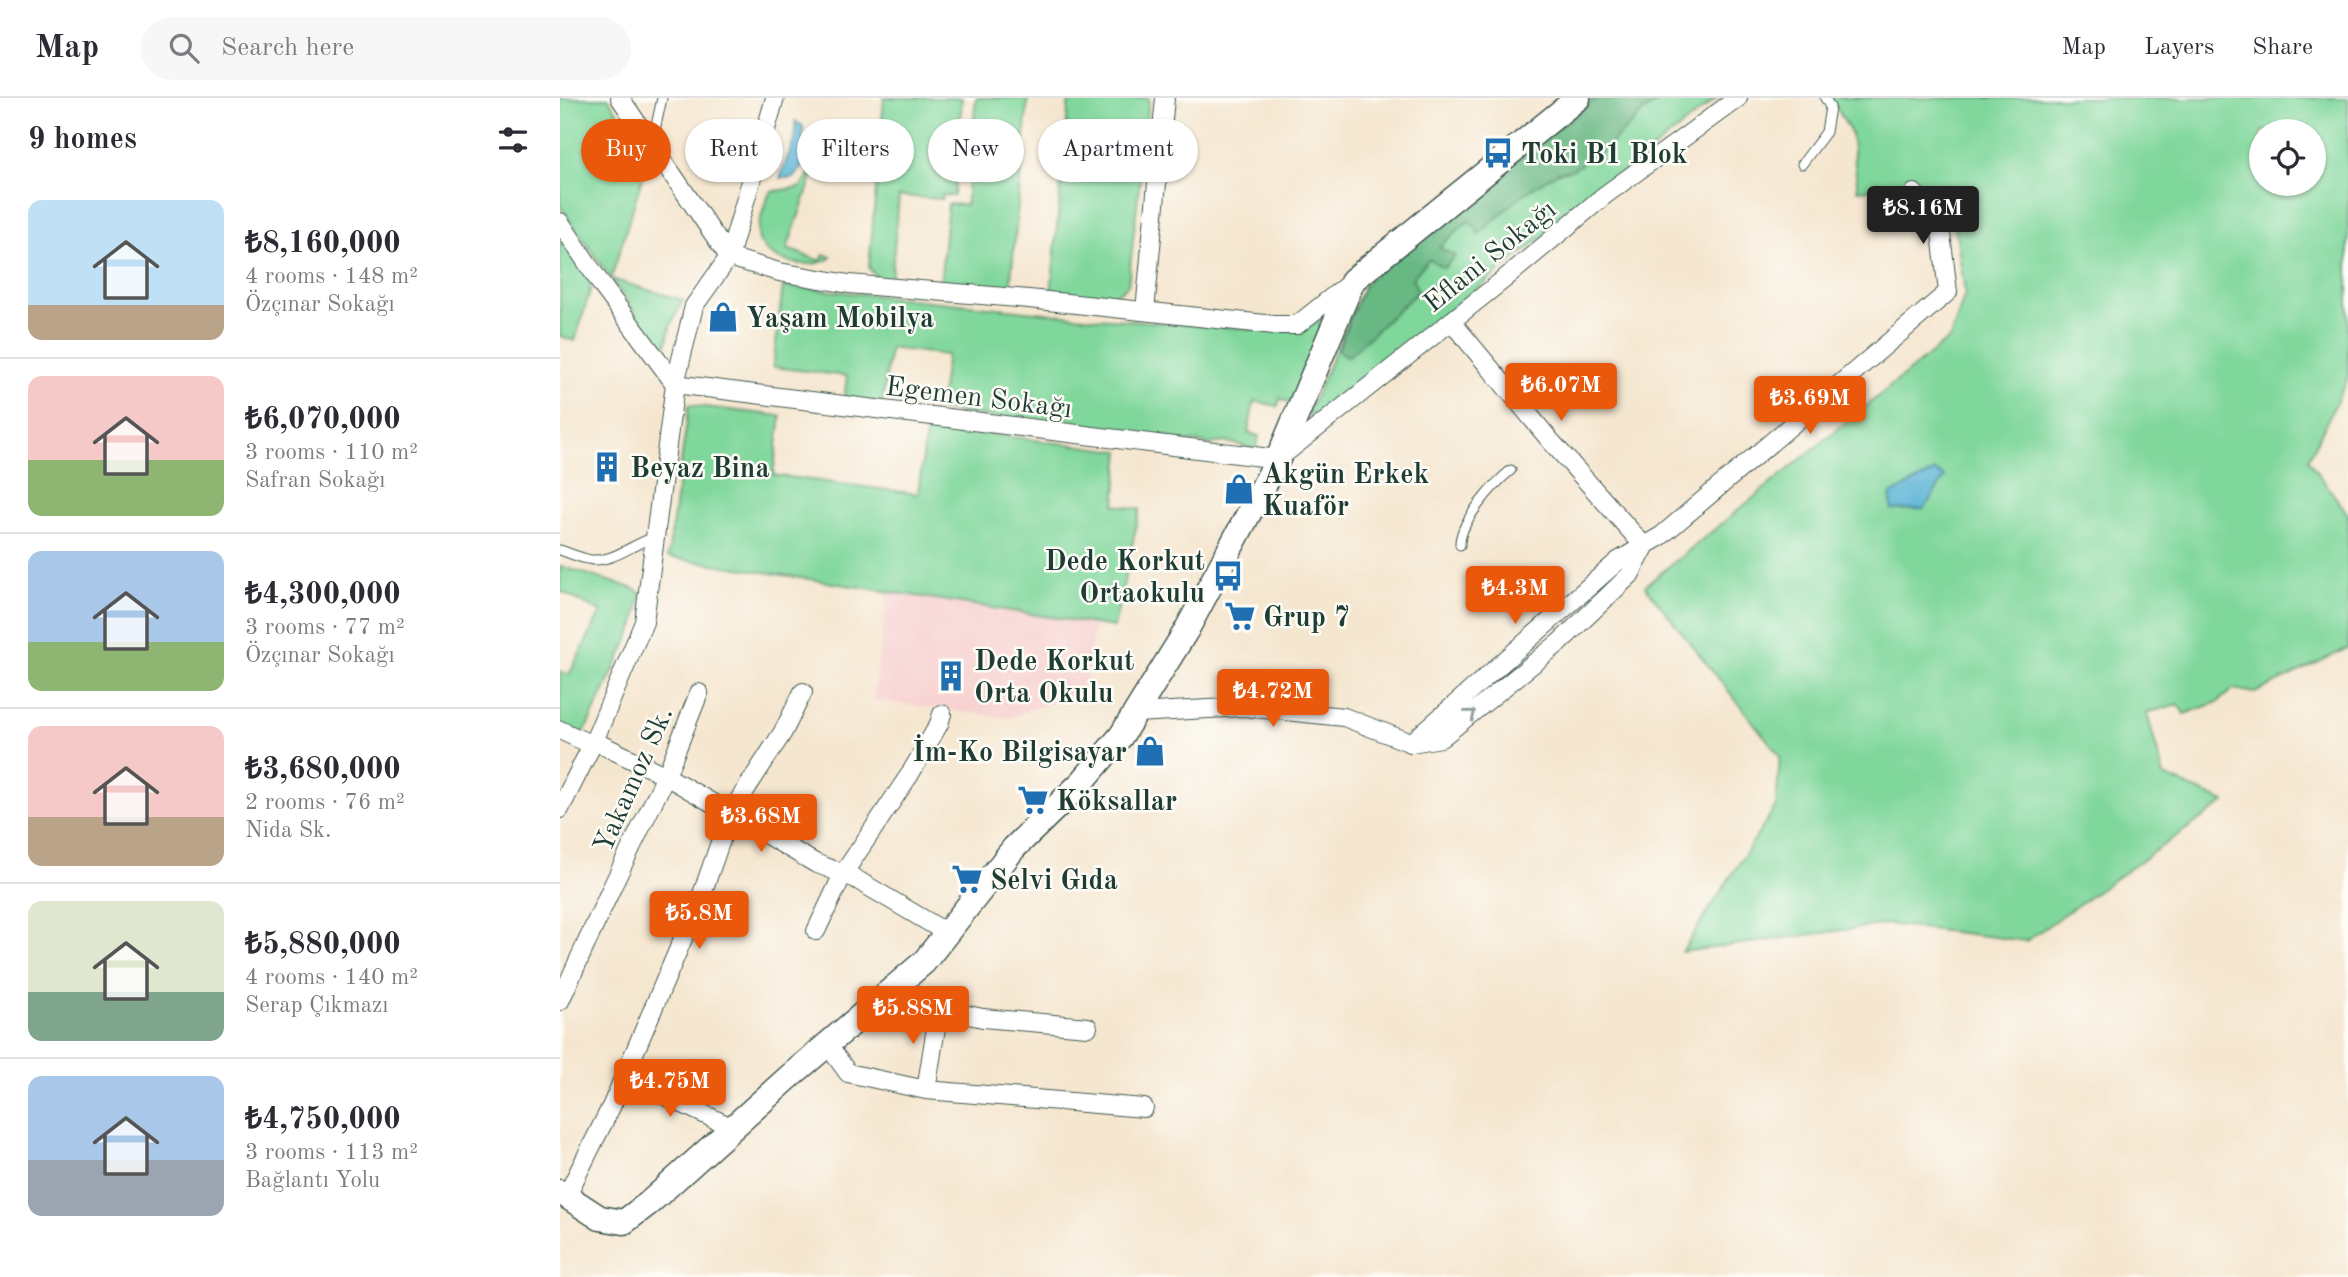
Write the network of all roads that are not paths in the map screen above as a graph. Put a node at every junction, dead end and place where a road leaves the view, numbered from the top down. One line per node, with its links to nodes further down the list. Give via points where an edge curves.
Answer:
1 (620, 98): 8 (street)
2 (662, 98): 9 (lane)
3 (775, 98): 14 (street)
4 (1165, 98): 16 (street)
5 (1578, 98): 15 (street)
6 (1738, 98): 17 (street, Eflani Sokağı, via 1605,195)
7 (1825, 98): 10 (lane, via 1830,107 1826,132)
8 (635, 119)
9 (657, 119)
10 (1802, 164)
11 (671, 172): 14 (street)
12 (1914, 193): 23 (street, via 1940,225 1948,292)
13 (560, 222): 18 (street)
14 (729, 257): 16 (street, via 779,272 849,284); 18 (street, via 694,306)
15 (1353, 280): 16 (street, via 1297,325); 19 (street)
16 (1145, 311)
17 (1451, 321): 19 (street, Eflani Sokağı); 23 (street)
18 (675, 384): 19 (street, Egemen Sokağı); 21 (street)
19 (1278, 459): 27 (street, via 1186,631)
20 (1511, 470): 22 (lane, via 1494,483 1478,506)
21 (655, 537): 24 (lane, via 600,560); 30 (street, via 644,622)
22 (1460, 545)
23 (1645, 547): 27 (street, via 1630,575 1560,642 1441,738 1411,743 1344,717 1244,707)
24 (560, 550)
25 (803, 692): 33 (street)
26 (699, 693): 31 (street, Yakamoz Sk.)
27 (1136, 713): 36 (street, via 1082,782 1014,848)
28 (942, 714): 34 (street, via 910,774)
29 (560, 730): 30 (street)
30 (593, 743): 31 (street); 32 (street)
31 (666, 776): 33 (street); 38 (street, Yakamoz Sk.)
32 (560, 808)
33 (730, 814): 34 (street); 42 (street, via 702,894)
34 (844, 874): 35 (street); 36 (street)
35 (816, 931)
36 (947, 933): 37 (street, via 924,962)
37 (892, 989): 39 (street); 41 (street)
38 (560, 1001)
39 (939, 1009): 40 (street, via 983,1018); 43 (street)
40 (1088, 1027)
41 (827, 1044): 43 (street, via 848,1073); 45 (street)
42 (624, 1076): 45 (street); 46 (street)
43 (926, 1090): 44 (street)
44 (1143, 1108)
45 (733, 1128): 46 (street, via 624,1222 600,1218)
46 (563, 1194)

